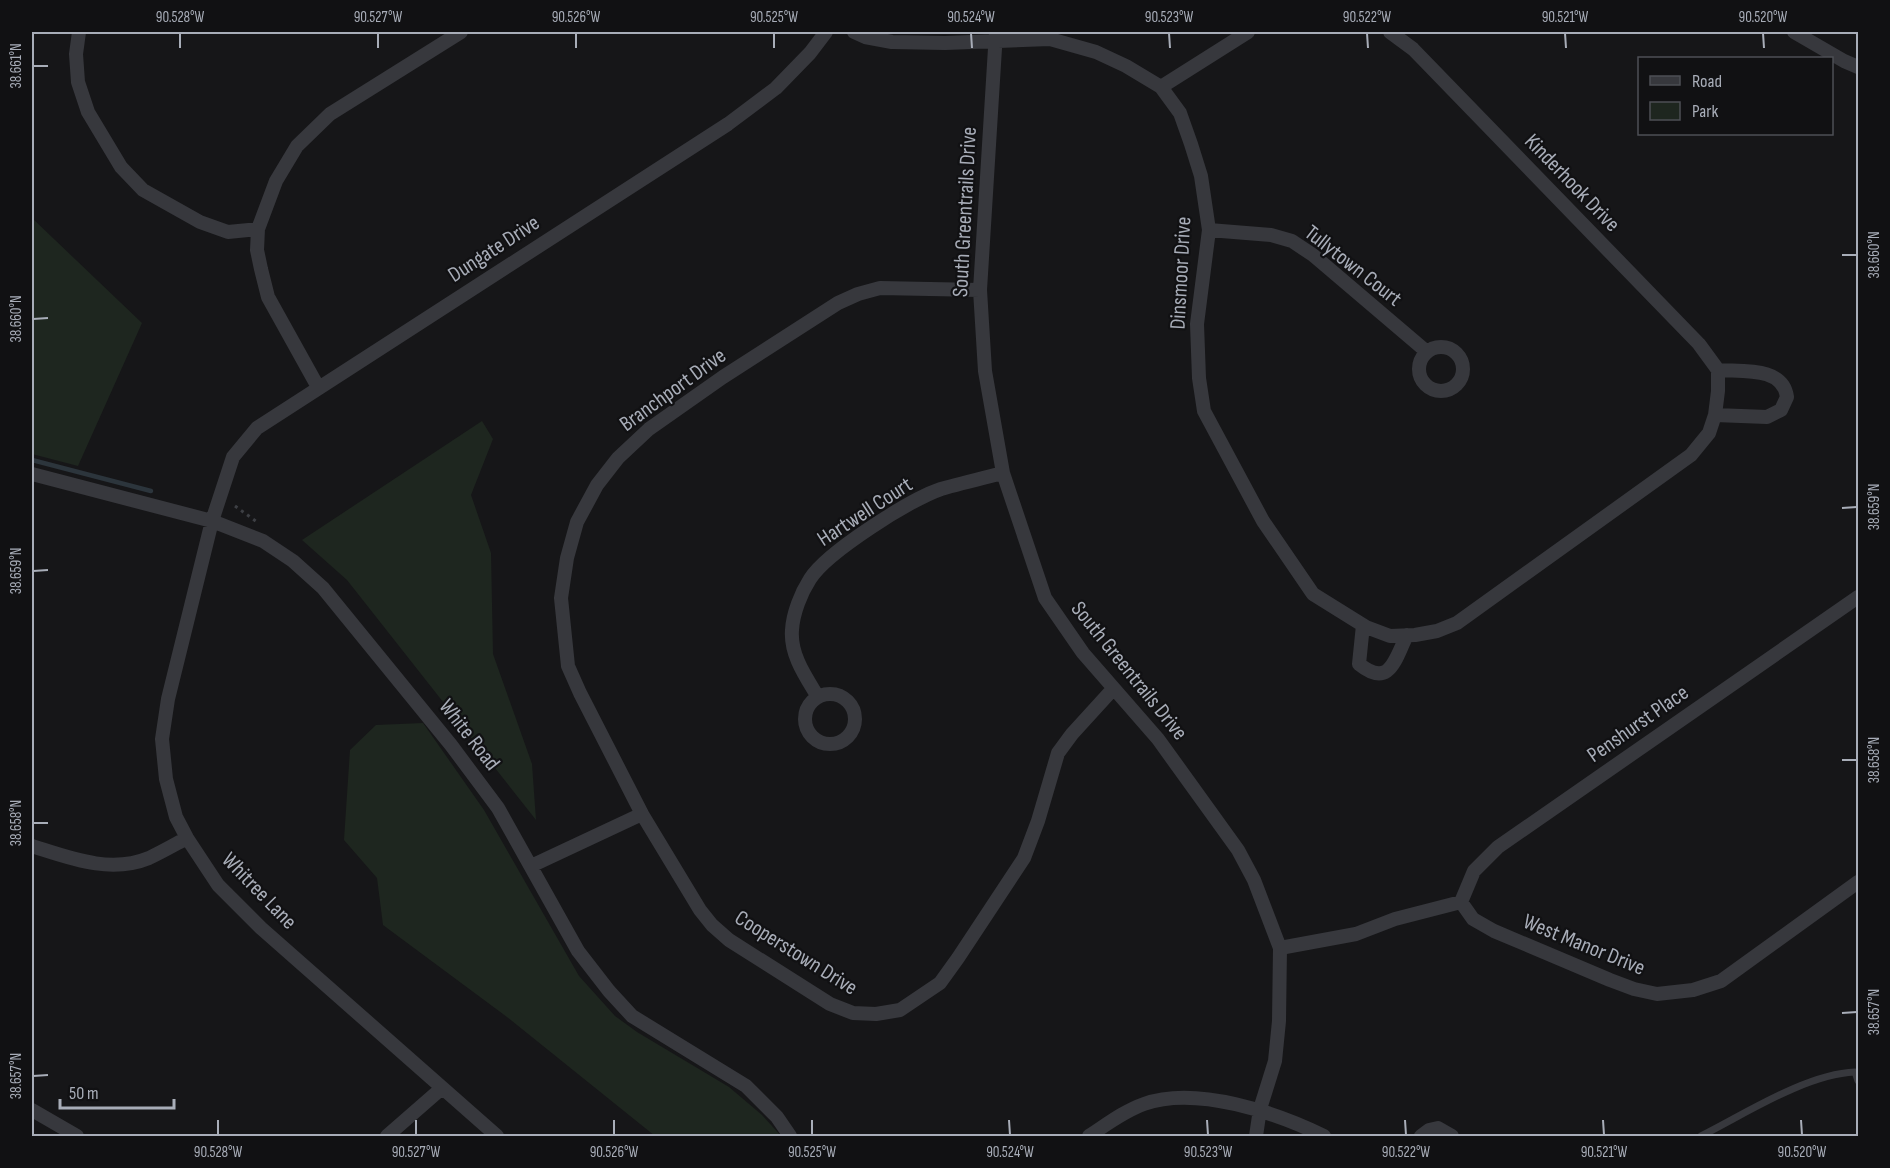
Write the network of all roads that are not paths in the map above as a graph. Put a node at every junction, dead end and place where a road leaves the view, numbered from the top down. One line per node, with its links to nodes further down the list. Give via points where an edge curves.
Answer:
1 (79, 32): 11 (street, via 78,82 88,112 121,167 143,190 200,222 228,231)
2 (461, 32): 11 (street, via 330,114 297,146 276,181)
3 (826, 32): 16 (street, Dungate Drive, via 776,88 728,124)
4 (854, 32): 8 (street, Dinsmoor Drive, via 892,42)
5 (1248, 32): 10 (street)
6 (1390, 32): 15 (street, Kinderhook Drive, via 1438,74 1699,344)
7 (1794, 32): 9 (street)
8 (995, 37): 10 (street, Dinsmoor Drive, via 1050,39 1096,52); 13 (street, South Greentrails Drive)
9 (1858, 67)
10 (1161, 87): 12 (street, Dinsmoor Drive, via 1180,113 1191,144 1201,176)
11 (258, 230): 16 (street, via 268,297)
12 (1209, 230): 14 (street, Tullytown Court, via 1271,235 1292,241 1314,255); 22 (street, Dinsmoor Drive, via 1197,324 1204,411 1263,521 1313,594)
13 (980, 290): 18 (street, South Greentrails Drive, via 985,371); 26 (street, Branchport Drive, via 880,288 838,303 649,429 597,485 577,522 567,558 561,598 568,666)
14 (1426, 352)
15 (1718, 370): 17 (street); 17 (street, via 1771,376 1783,384 1787,397 1781,411 1767,417)
16 (318, 387): 20 (street, Dungate Drive, via 257,428 233,457)
17 (1715, 415): 23 (street, via 1709,433 1691,455 1467,616 1437,631)
18 (1004, 473): 24 (street, South Greentrails Drive, via 1045,598); 25 (street, Hartwell Court, via 939,490 900,509 831,556 811,577 799,599 792,631 796,659)
19 (32, 474): 20 (street, White Road)
20 (213, 520): 27 (street, Whitree Lane, via 168,699 162,739 166,779 176,817); 29 (street, White Road, via 264,541 323,588 452,745 498,808)
21 (1858, 597): 31 (street, Penshurst Place, via 1498,847 1473,871)
22 (1363, 625): 23 (street, Dinsmoor Drive, via 1390,636); 23 (street, via 1359,664 1374,674 1389,670)
23 (1407, 635)
24 (1113, 690): 26 (street, Cooperstown Drive, via 1058,753 1024,858 958,958 940,983 900,1010 853,1013 830,1004 729,940 700,910); 32 (street, South Greentrails Drive, via 1158,739 1238,850)
25 (818, 697)
26 (642, 814): 29 (street)
27 (187, 838): 28 (street, via 148,858 117,865 88,864); 34 (street, Whitree Lane, via 218,885 261,928)
28 (32, 846)
29 (531, 866): 40 (street, White Road, via 578,951 632,1016 746,1086 777,1117)
30 (1858, 882): 31 (street, West Manor Drive, via 1721,981 1693,990 1657,994 1610,980 1494,931 1473,919)
31 (1461, 902): 32 (street, via 1356,934)
32 (1280, 948): 35 (street, South Greentrails Drive, via 1275,1061)
33 (1858, 1081): 46 (lane, via 1855,1072 1838,1073 1775,1098)
34 (442, 1088): 38 (street); 39 (street, Whitree Lane)
35 (1260, 1109): 41 (street, via 1168,1098 1143,1104); 42 (street, South Greentrails Drive); 43 (street)
36 (32, 1110): 37 (street)
37 (77, 1137)
38 (387, 1137)
39 (497, 1137)
40 (790, 1137)
41 (1089, 1137)
42 (1256, 1137)
43 (1324, 1137)
44 (1421, 1137): 45 (street, via 1438,1128)
45 (1452, 1137)
46 (1701, 1137)

